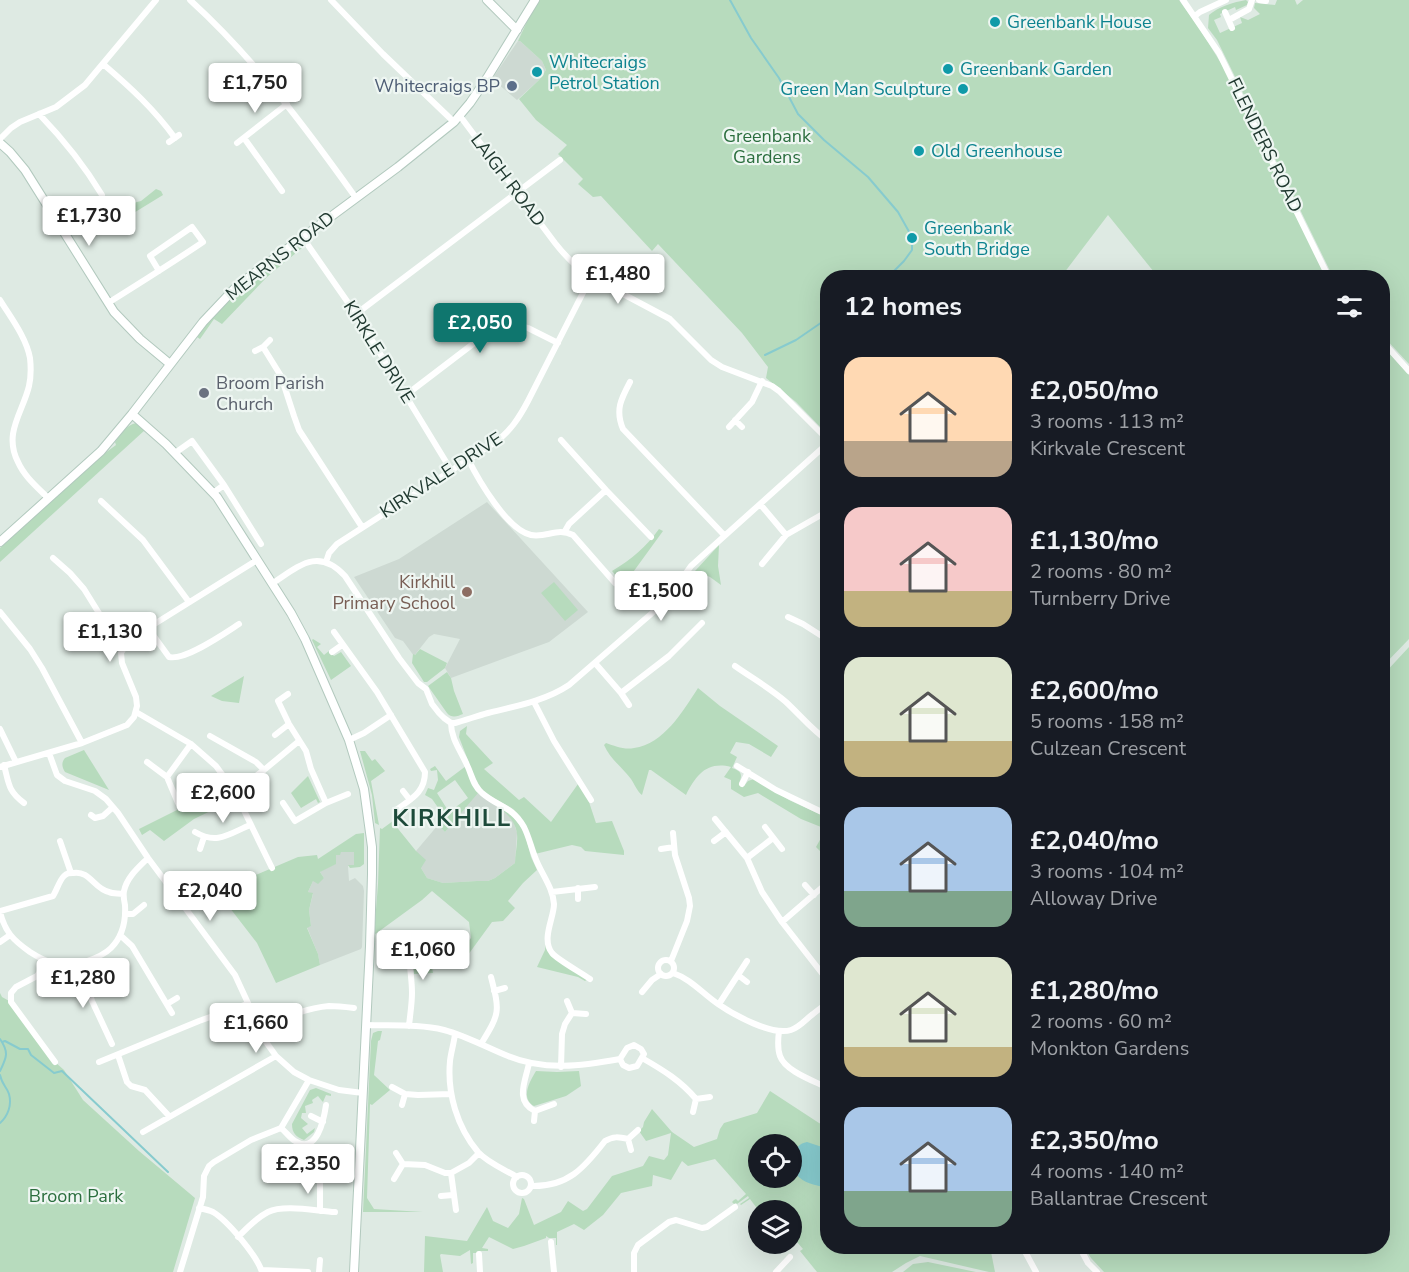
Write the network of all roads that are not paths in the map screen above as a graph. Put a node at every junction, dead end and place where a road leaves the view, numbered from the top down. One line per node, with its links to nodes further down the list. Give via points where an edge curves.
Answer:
1 (156, 0): 14 (street)
2 (190, 0): 15 (street)
3 (331, 0): 17 (street, LAIGH ROAD, via 383,54)
4 (487, 0): 13 (street)
5 (535, 0): 13 (street, MEARNS ROAD)
6 (1183, 0): 10 (street, FLENDERS ROAD)
7 (1226, 0): 10 (street)
8 (1252, 0): 11 (street, via 1249,9)
9 (1225, 12): 11 (street)
10 (1195, 16): 31 (street, FLENDERS ROAD, via 1227,67)
11 (1228, 20): 12 (street)
12 (1232, 28)
13 (518, 30): 17 (street, MEARNS ROAD)
14 (103, 64): 16 (street, via 75,94); 18 (street, via 141,98)
15 (286, 104): 19 (street); 29 (street)
16 (39, 114): 20 (street, via 20,122); 25 (street, via 64,140)
17 (457, 119): 27 (street, LAIGH ROAD); 29 (street, MEARNS ROAD)
18 (174, 138)
19 (244, 138): 22 (street); 26 (street)
20 (0, 139)
21 (0, 143): 35 (street, via 25,170)
22 (237, 143)
23 (560, 160): 27 (street)
24 (104, 180): 25 (street)
25 (96, 185): 28 (street)
26 (282, 191)
27 (517, 192): 33 (street, LAIGH ROAD, via 566,257); 36 (street)
28 (102, 195)
29 (356, 198): 30 (street, MEARNS ROAD)
30 (303, 238): 36 (street, KIRKLE DRIVE); 42 (street, MEARNS ROAD, via 224,298)
31 (1325, 270)
32 (159, 271): 32 (street, via 203,242 192,227 150,256); 35 (street)
33 (591, 277): 38 (street, KIRKVALE DRIVE); 44 (street, LAIGH ROAD, via 670,319 722,367)
34 (0, 300): 62 (street, via 26,343 30,358 29,387 13,432 14,453 25,474)
35 (108, 303): 42 (street, via 135,334)
36 (356, 314): 48 (street, KIRKLE DRIVE)
37 (270, 340): 39 (street)
38 (558, 343): 48 (street, via 528,328 504,325 486,334); 57 (street, KIRKVALE DRIVE, via 520,416 501,438)
39 (263, 347): 41 (street); 66 (street, via 281,375 299,430)
40 (1390, 350): 43 (street)
41 (255, 351)
42 (170, 364): 49 (street, MEARNS ROAD)
43 (1409, 370)
44 (762, 381): 50 (street, via 752,402); 53 (street, LAIGH ROAD, via 779,391)
45 (630, 382): 47 (street)
46 (619, 386): 47 (street)
47 (626, 390): 68 (street, via 619,411 623,429)
48 (406, 395): 58 (street, KIRKLE DRIVE)
49 (132, 414): 56 (street); 62 (street, MEARNS ROAD, via 101,451)
50 (735, 420): 51 (street); 52 (street)
51 (729, 427)
52 (742, 427)
53 (820, 434)
54 (561, 440): 60 (street)
55 (820, 449): 64 (street)
56 (175, 453): 59 (street, via 192,441); 61 (street)
57 (468, 459): 58 (street, KIRKVALE DRIVE); 67 (street, via 493,502 516,526 530,535)
58 (451, 470): 66 (street, KIRKVALE DRIVE)
59 (224, 485): 61 (street); 72 (street)
60 (606, 490): 67 (street); 70 (street)
61 (213, 493): 76 (street)
62 (48, 498): 71 (street, MEARNS ROAD)
63 (101, 501): 81 (street, via 143,540)
64 (760, 504): 68 (street); 69 (street)
65 (820, 516): 69 (street)
66 (362, 527): 77 (street, KIRKVALE DRIVE, via 333,548)
67 (565, 531): 79 (street, via 578,540)
68 (724, 535): 94 (street, via 691,566 666,602)
69 (786, 535): 74 (street)
70 (651, 537)
71 (0, 542)
72 (261, 544)
73 (762, 550): 74 (street)
74 (769, 556): 78 (street)
75 (53, 558): 92 (street, via 84,589 114,644)
76 (257, 560): 80 (street); 81 (street)
77 (326, 562): 80 (street, via 300,564); 104 (street, via 345,576 399,658 426,689 432,704)
78 (762, 564)
79 (615, 583)
80 (273, 584): 110 (street, via 305,639)
81 (189, 602): 87 (street)
82 (0, 612): 112 (street, via 42,668)
83 (788, 617): 90 (street, via 805,621)
84 (702, 623): 88 (street)
85 (239, 624): 87 (street, via 175,658 170,657)
86 (690, 624): 88 (street)
87 (148, 628): 92 (street)
88 (696, 630): 98 (street)
89 (334, 632): 91 (street)
90 (820, 633)
91 (342, 645): 93 (street); 103 (street)
92 (123, 649): 102 (street, via 122,663 136,697)
93 (332, 652)
94 (596, 663): 98 (street); 100 (street, via 560,691)
95 (735, 666): 96 (street)
96 (742, 671): 97 (street); 108 (street, via 779,696)
97 (736, 678)
98 (621, 693): 101 (street)
99 (288, 694): 105 (street, via 278,701)
100 (534, 702): 104 (street); 127 (street, via 554,741 590,791)
101 (629, 705)
102 (136, 712): 112 (street, via 128,725); 113 (street)
103 (391, 714): 110 (street); 126 (street, via 425,771 419,793)
104 (452, 723): 158 (street, via 451,730 475,786 518,818)
105 (289, 724): 107 (street); 111 (street)
106 (0, 729): 115 (street)
107 (275, 735)
108 (820, 735)
109 (210, 736): 119 (street)
110 (349, 740): 196 (street, via 363,789 372,846)
111 (299, 741): 119 (street); 131 (street)
112 (82, 743): 114 (street)
113 (191, 744): 121 (street); 124 (street, via 216,766)
114 (49, 753): 115 (street); 132 (street, via 57,775 95,791)
115 (16, 762): 117 (street)
116 (147, 762): 121 (street)
117 (2, 766): 128 (street, via 11,790)
118 (737, 766): 120 (street)
119 (264, 770): 124 (street)
120 (748, 772): 122 (street); 134 (street)
121 (167, 777): 129 (street)
122 (742, 784)
123 (403, 791): 126 (street)
124 (235, 792): 137 (street)
125 (348, 794): 131 (street)
126 (410, 800): 133 (street)
127 (591, 800)
128 (24, 803)
129 (178, 803)
130 (283, 803): 131 (street, via 295,821)
131 (326, 803)
132 (113, 807): 135 (street, via 103,816); 150 (street)
133 (396, 810)
134 (820, 811)
135 (91, 815)
136 (715, 819): 140 (street)
137 (250, 825): 142 (street, via 220,838); 152 (street)
138 (765, 827): 143 (street)
139 (195, 832): 142 (street)
140 (726, 832): 144 (street); 151 (street)
141 (673, 833): 146 (street)
142 (204, 837): 147 (street)
143 (773, 838): 149 (street); 151 (street)
144 (714, 841)
145 (60, 842): 153 (street)
146 (674, 847): 148 (street); 172 (street, via 690,906)
147 (200, 849)
148 (661, 849)
149 (782, 849)
150 (148, 858): 159 (street, via 131,875); 189 (street, via 234,975)
151 (747, 858): 165 (street, via 762,892)
152 (272, 868)
153 (71, 873): 159 (street, via 79,872 108,892); 163 (street, via 60,880 53,896)
154 (805, 885): 160 (street)
155 (595, 887): 156 (street)
156 (578, 888): 158 (street); 161 (street)
157 (820, 890): 160 (street)
158 (552, 892): 181 (street, via 554,904 547,940 551,952)
159 (123, 894): 164 (street)
160 (814, 895): 165 (street)
161 (578, 899)
162 (144, 906): 164 (street, via 133,914)
163 (0, 912): 167 (street)
164 (125, 914): 168 (street)
165 (782, 922): 176 (street)
166 (429, 931): 170 (street)
167 (10, 935): 171 (street); 174 (street)
168 (120, 935): 175 (street, via 99,957); 188 (street, via 132,946)
169 (443, 940): 170 (street)
170 (430, 941): 197 (street, via 413,948 410,956)
171 (0, 942)
172 (671, 961): 177 (street); 178 (street, via 661,962)
173 (747, 961): 179 (street)
174 (47, 962): 175 (street); 207 (street, via 37,976 16,987 11,1002)
175 (80, 963): 201 (street)
176 (820, 971)
177 (673, 973): 178 (street); 190 (street, via 690,981)
178 (661, 974): 185 (street)
179 (738, 975): 182 (street); 190 (street)
180 (491, 977): 184 (street)
181 (590, 978)
182 (747, 982)
183 (505, 988): 184 (street)
184 (494, 991): 202 (street, via 497,1013)
185 (642, 992)
186 (177, 998): 188 (street)
187 (567, 1001): 194 (street)
188 (167, 1004): 193 (street)
189 (247, 1004): 198 (street); 203 (street)
190 (718, 1004): 199 (street)
191 (354, 1008): 198 (street, via 317,1008)
192 (820, 1009): 199 (street, via 790,1031)
193 (172, 1013)
194 (572, 1013): 195 (street); 210 (street, via 562,1034)
195 (586, 1014)
196 (366, 1025): 197 (street); 214 (street)
197 (409, 1026): 200 (street)
198 (259, 1028): 204 (street)
199 (778, 1031): 212 (street, via 780,1057 786,1066)
200 (456, 1034): 202 (street); 216 (street, via 450,1060)
201 (112, 1044)
202 (481, 1044): 209 (street)
203 (118, 1055): 208 (street); 224 (street, via 127,1083 145,1090)
204 (276, 1056): 211 (street); 224 (street)
205 (642, 1058): 206 (street, via 637,1066 629,1068); 206 (street, via 643,1051 634,1045 627,1047); 218 (street, via 673,1077)
206 (620, 1059): 210 (street)
207 (55, 1062)
208 (99, 1062)
209 (530, 1063): 210 (street); 222 (street, via 522,1091)
210 (561, 1067)
211 (309, 1080): 214 (street); 228 (street)
212 (820, 1084)
213 (392, 1087): 215 (street)
214 (363, 1093): 259 (street)
215 (405, 1094): 216 (street); 219 (street)
216 (451, 1094): 234 (street, via 460,1124)
217 (710, 1097): 218 (street)
218 (696, 1099): 223 (street)
219 (402, 1104)
220 (554, 1104): 222 (street)
221 (326, 1105): 227 (street)
222 (535, 1110): 226 (street)
223 (693, 1112)
224 (169, 1116): 230 (street)
225 (311, 1116): 227 (street)
226 (534, 1121)
227 (323, 1122): 228 (street, via 319,1135 307,1143 297,1143)
228 (281, 1128): 244 (street, via 251,1140 209,1166)
229 (638, 1130): 231 (street)
230 (143, 1132)
231 (628, 1139): 232 (street); 240 (street, via 616,1137 605,1141 568,1179)
232 (632, 1150)
233 (396, 1153): 235 (street)
234 (479, 1153): 236 (street); 237 (street)
235 (403, 1164): 236 (street, via 425,1165); 238 (street)
236 (451, 1173): 241 (street)
237 (517, 1177): 240 (street, via 526,1176); 240 (street, via 513,1185 518,1192 526,1192)
238 (394, 1179)
239 (320, 1180): 246 (street)
240 (531, 1186)
241 (453, 1195): 242 (street); 245 (street)
242 (441, 1196)
243 (735, 1207): 262 (street, via 707,1227 669,1222 638,1245)
244 (199, 1208): 248 (street, via 212,1211); 256 (street)
245 (456, 1210)
246 (320, 1211): 247 (street); 248 (street, via 288,1208 267,1212)
247 (335, 1212)
248 (238, 1237): 255 (street)
249 (552, 1242): 261 (street)
250 (479, 1254): 260 (street)
251 (1026, 1254): 264 (street)
252 (1083, 1254): 265 (street)
253 (790, 1257): 263 (street)
254 (320, 1260): 258 (street)
255 (262, 1271): 257 (street)
256 (180, 1272)
257 (308, 1272)
258 (320, 1272)
259 (354, 1272)
260 (480, 1272)
261 (554, 1272)
262 (634, 1272)
263 (777, 1272)
264 (1036, 1272)
265 (1097, 1272)

